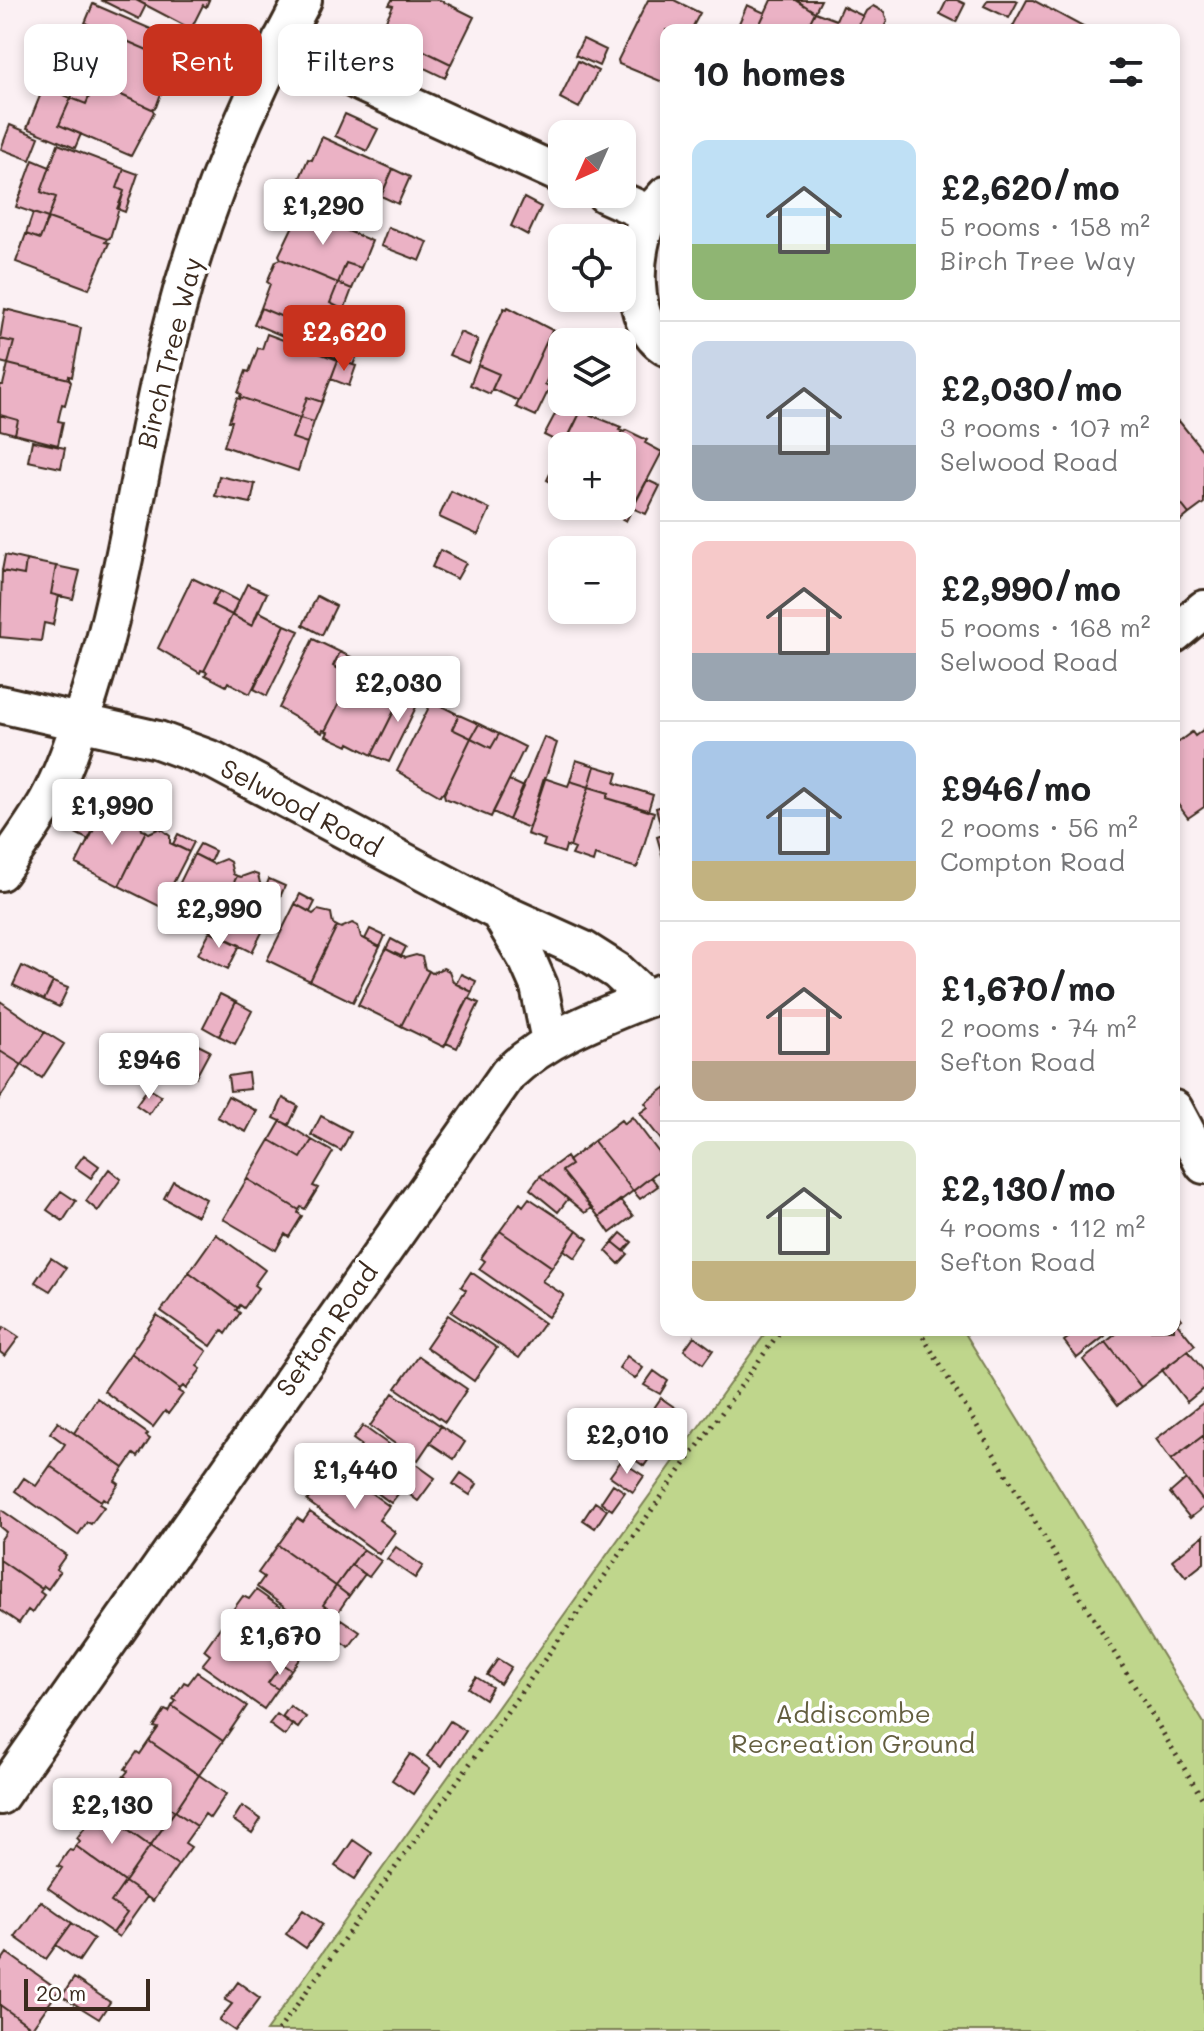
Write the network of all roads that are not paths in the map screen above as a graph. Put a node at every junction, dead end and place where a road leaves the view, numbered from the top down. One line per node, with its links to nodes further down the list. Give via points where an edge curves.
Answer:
1 (303, 0): 2 (street, Birch Tree Way)
2 (290, 24)
3 (278, 47): 12 (street, Birch Tree Way, via 231,146 183,284 114,609)
4 (389, 96): 5 (street)
5 (548, 169)
6 (636, 200): 7 (street)
7 (658, 204): 8 (street, via 638,268 638,305 652,337)
8 (660, 343)
9 (1204, 609): 10 (street)
10 (1180, 629)
11 (0, 704): 12 (street, Selwood Road)
12 (80, 721): 13 (street, Birch Tree Way, via 48,801); 14 (street, Selwood Road, via 215,761)
13 (0, 872)
14 (499, 912): 15 (street, Selwood Road, via 584,950); 16 (street, via 539,986)
15 (656, 995): 16 (street, Sefton Road)
16 (550, 1041): 19 (street, Sefton Road, via 525,1058 491,1096)
17 (1180, 1120): 18 (street)
18 (1204, 1165)
19 (0, 1796)

